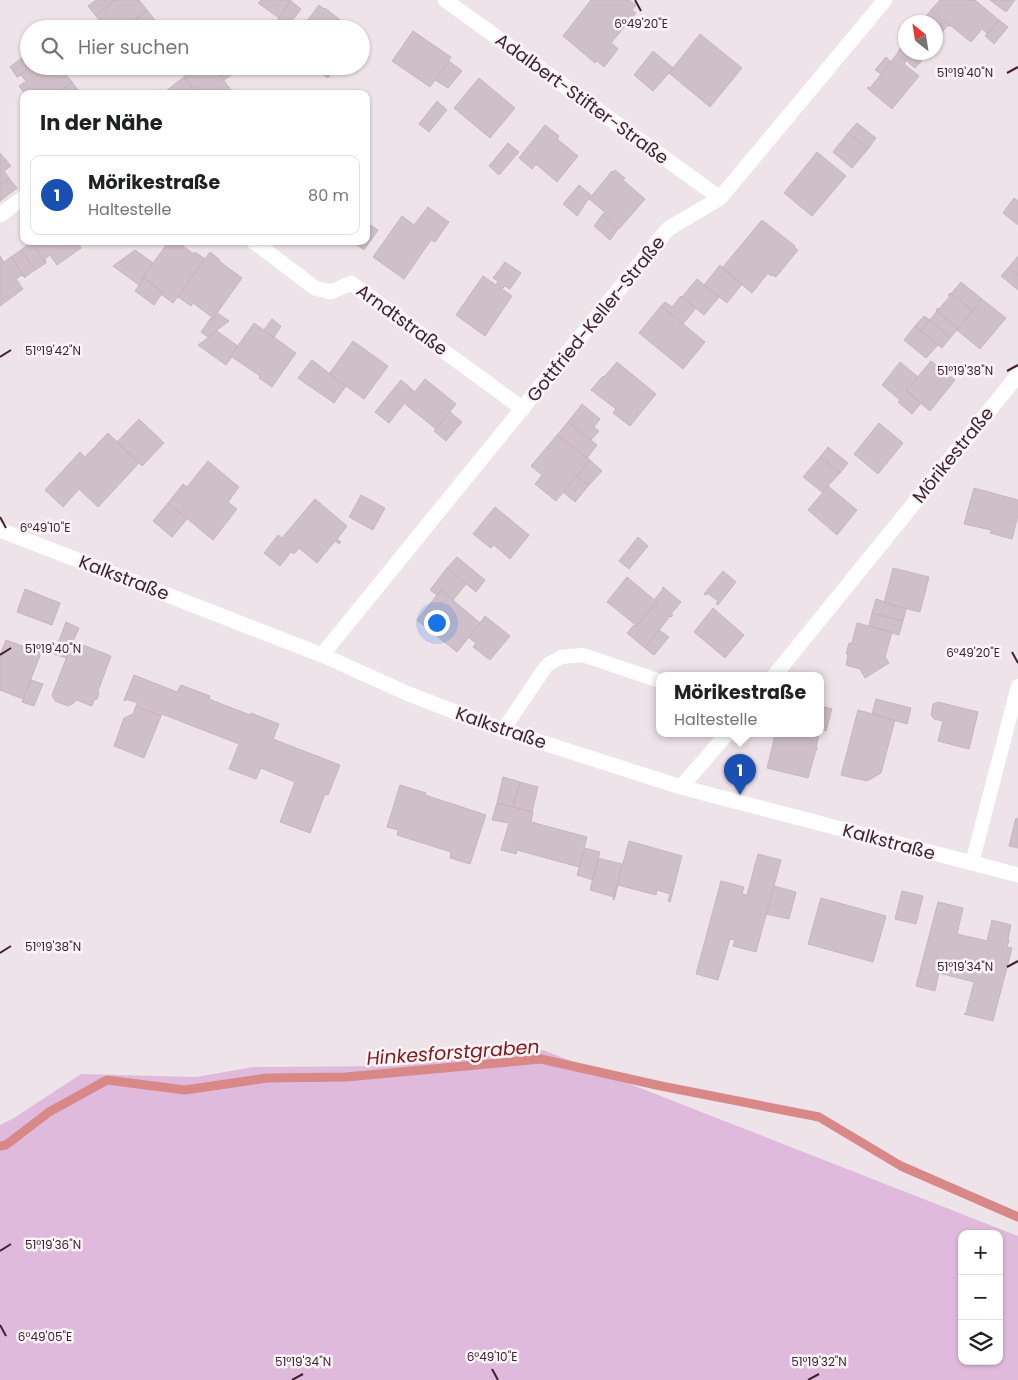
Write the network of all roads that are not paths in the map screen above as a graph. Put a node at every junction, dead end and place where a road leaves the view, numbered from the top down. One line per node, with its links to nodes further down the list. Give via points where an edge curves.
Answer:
1 (445, 0): 3 (street, Adalbert-Stifter-Straße)
2 (885, 0): 3 (street, Gottfried-Keller-Straße)
3 (720, 198): 8 (street, Gottfried-Keller-Straße, via 668,229)
4 (20, 200): 5 (street)
5 (0, 215)
6 (258, 245): 8 (street, Arndtstraße, via 315,288 331,292 352,282)
7 (1018, 375): 11 (street, Mörikestraße)
8 (523, 409): 10 (street, Gottfried-Keller-Straße)
9 (0, 530): 10 (street, Kalkstraße)
10 (322, 656): 14 (street, Kalkstraße)
11 (777, 672)
12 (656, 680): 14 (lane, via 583,655 561,657 547,666)
13 (1018, 686): 17 (lane)
14 (503, 730): 16 (street, Kalkstraße)
15 (724, 737): 16 (street)
16 (681, 787): 17 (street, Kalkstraße)
17 (972, 863): 18 (street, Kalkstraße)
18 (1018, 875)

